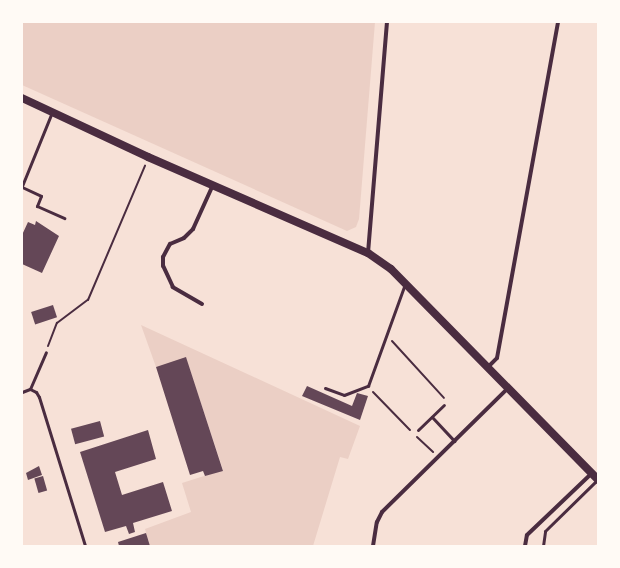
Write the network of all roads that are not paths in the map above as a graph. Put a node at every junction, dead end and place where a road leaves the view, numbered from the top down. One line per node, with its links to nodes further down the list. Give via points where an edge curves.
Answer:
1 (387, 22): 8 (street)
2 (558, 22): 12 (street, via 497,358)
3 (22, 98): 4 (main road)
4 (52, 112): 5 (main road); 6 (lane)
5 (213, 185): 8 (main road); 10 (street, via 193,229 184,238 170,244 163,257 163,266 173,287)
6 (22, 187): 7 (lane, via 41,196 37,206)
7 (64, 218)
8 (368, 253): 9 (main road, via 391,269)
9 (405, 284): 12 (main road); 13 (lane, via 368,386 344,395)
10 (202, 304)
11 (46, 352): 15 (lane)
12 (487, 368): 14 (main road)
13 (325, 388)
14 (508, 388): 20 (street); 21 (main road)
15 (30, 389): 16 (lane); 22 (lane, via 39,397)
16 (22, 392)
17 (444, 405): 18 (lane)
18 (432, 417): 19 (lane); 20 (lane)
19 (418, 430)
20 (454, 441): 23 (street, via 382,512 376,522)
21 (596, 477): 24 (street, via 527,535); 25 (lane, via 545,531)
22 (85, 546)
23 (373, 546)
24 (525, 546)
25 (543, 546)

